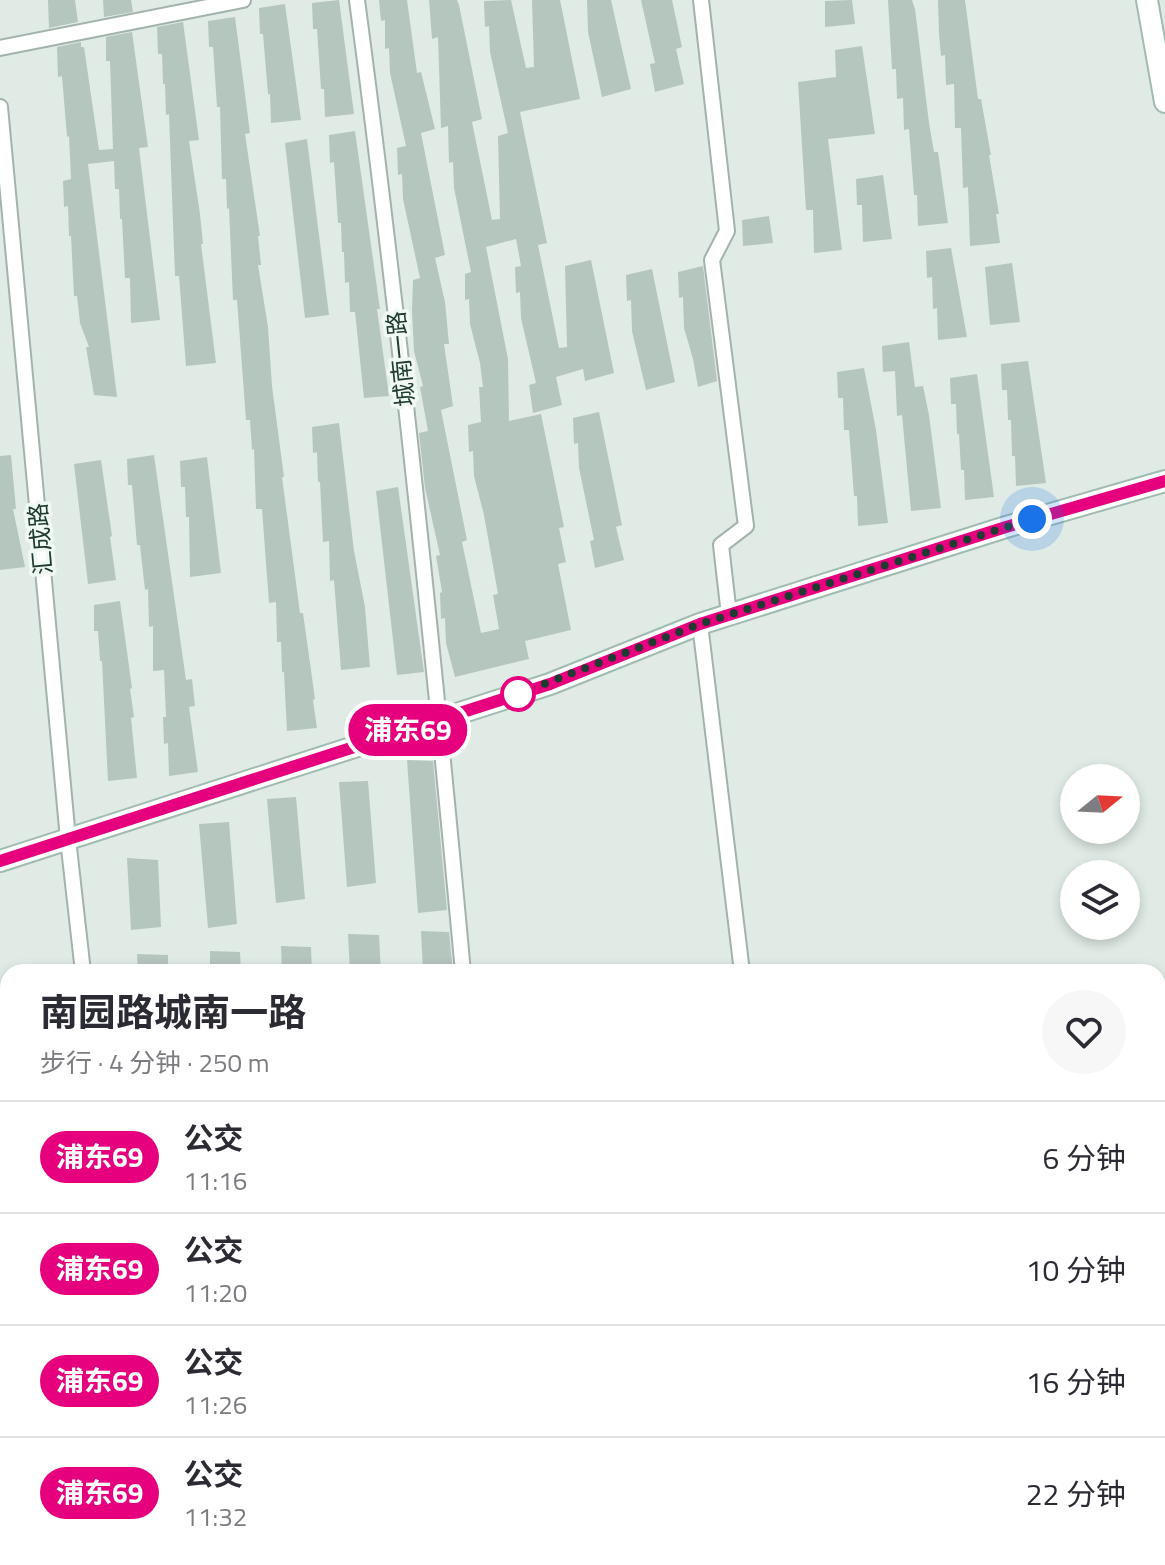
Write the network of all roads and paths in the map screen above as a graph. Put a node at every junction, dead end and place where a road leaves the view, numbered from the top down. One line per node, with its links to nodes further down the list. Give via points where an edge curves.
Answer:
1 (243, 0): 5 (street)
2 (357, 0): 11 (street, 城南一路)
3 (701, 0): 9 (street, via 727,231 712,260 746,526 721,545)
4 (1147, 0): 6 (street)
5 (0, 48)
6 (1165, 102)
7 (0, 107): 12 (street, 汇成路)
8 (1165, 481): 9 (street)
9 (729, 615): 10 (street)
10 (700, 624): 11 (street, via 550,684); 16 (street)
11 (440, 719): 12 (street); 15 (street, 城南一路)
12 (68, 839): 13 (street); 14 (street, 汇成路)
13 (0, 861)
14 (82, 964)
15 (462, 964)
16 (741, 964)

